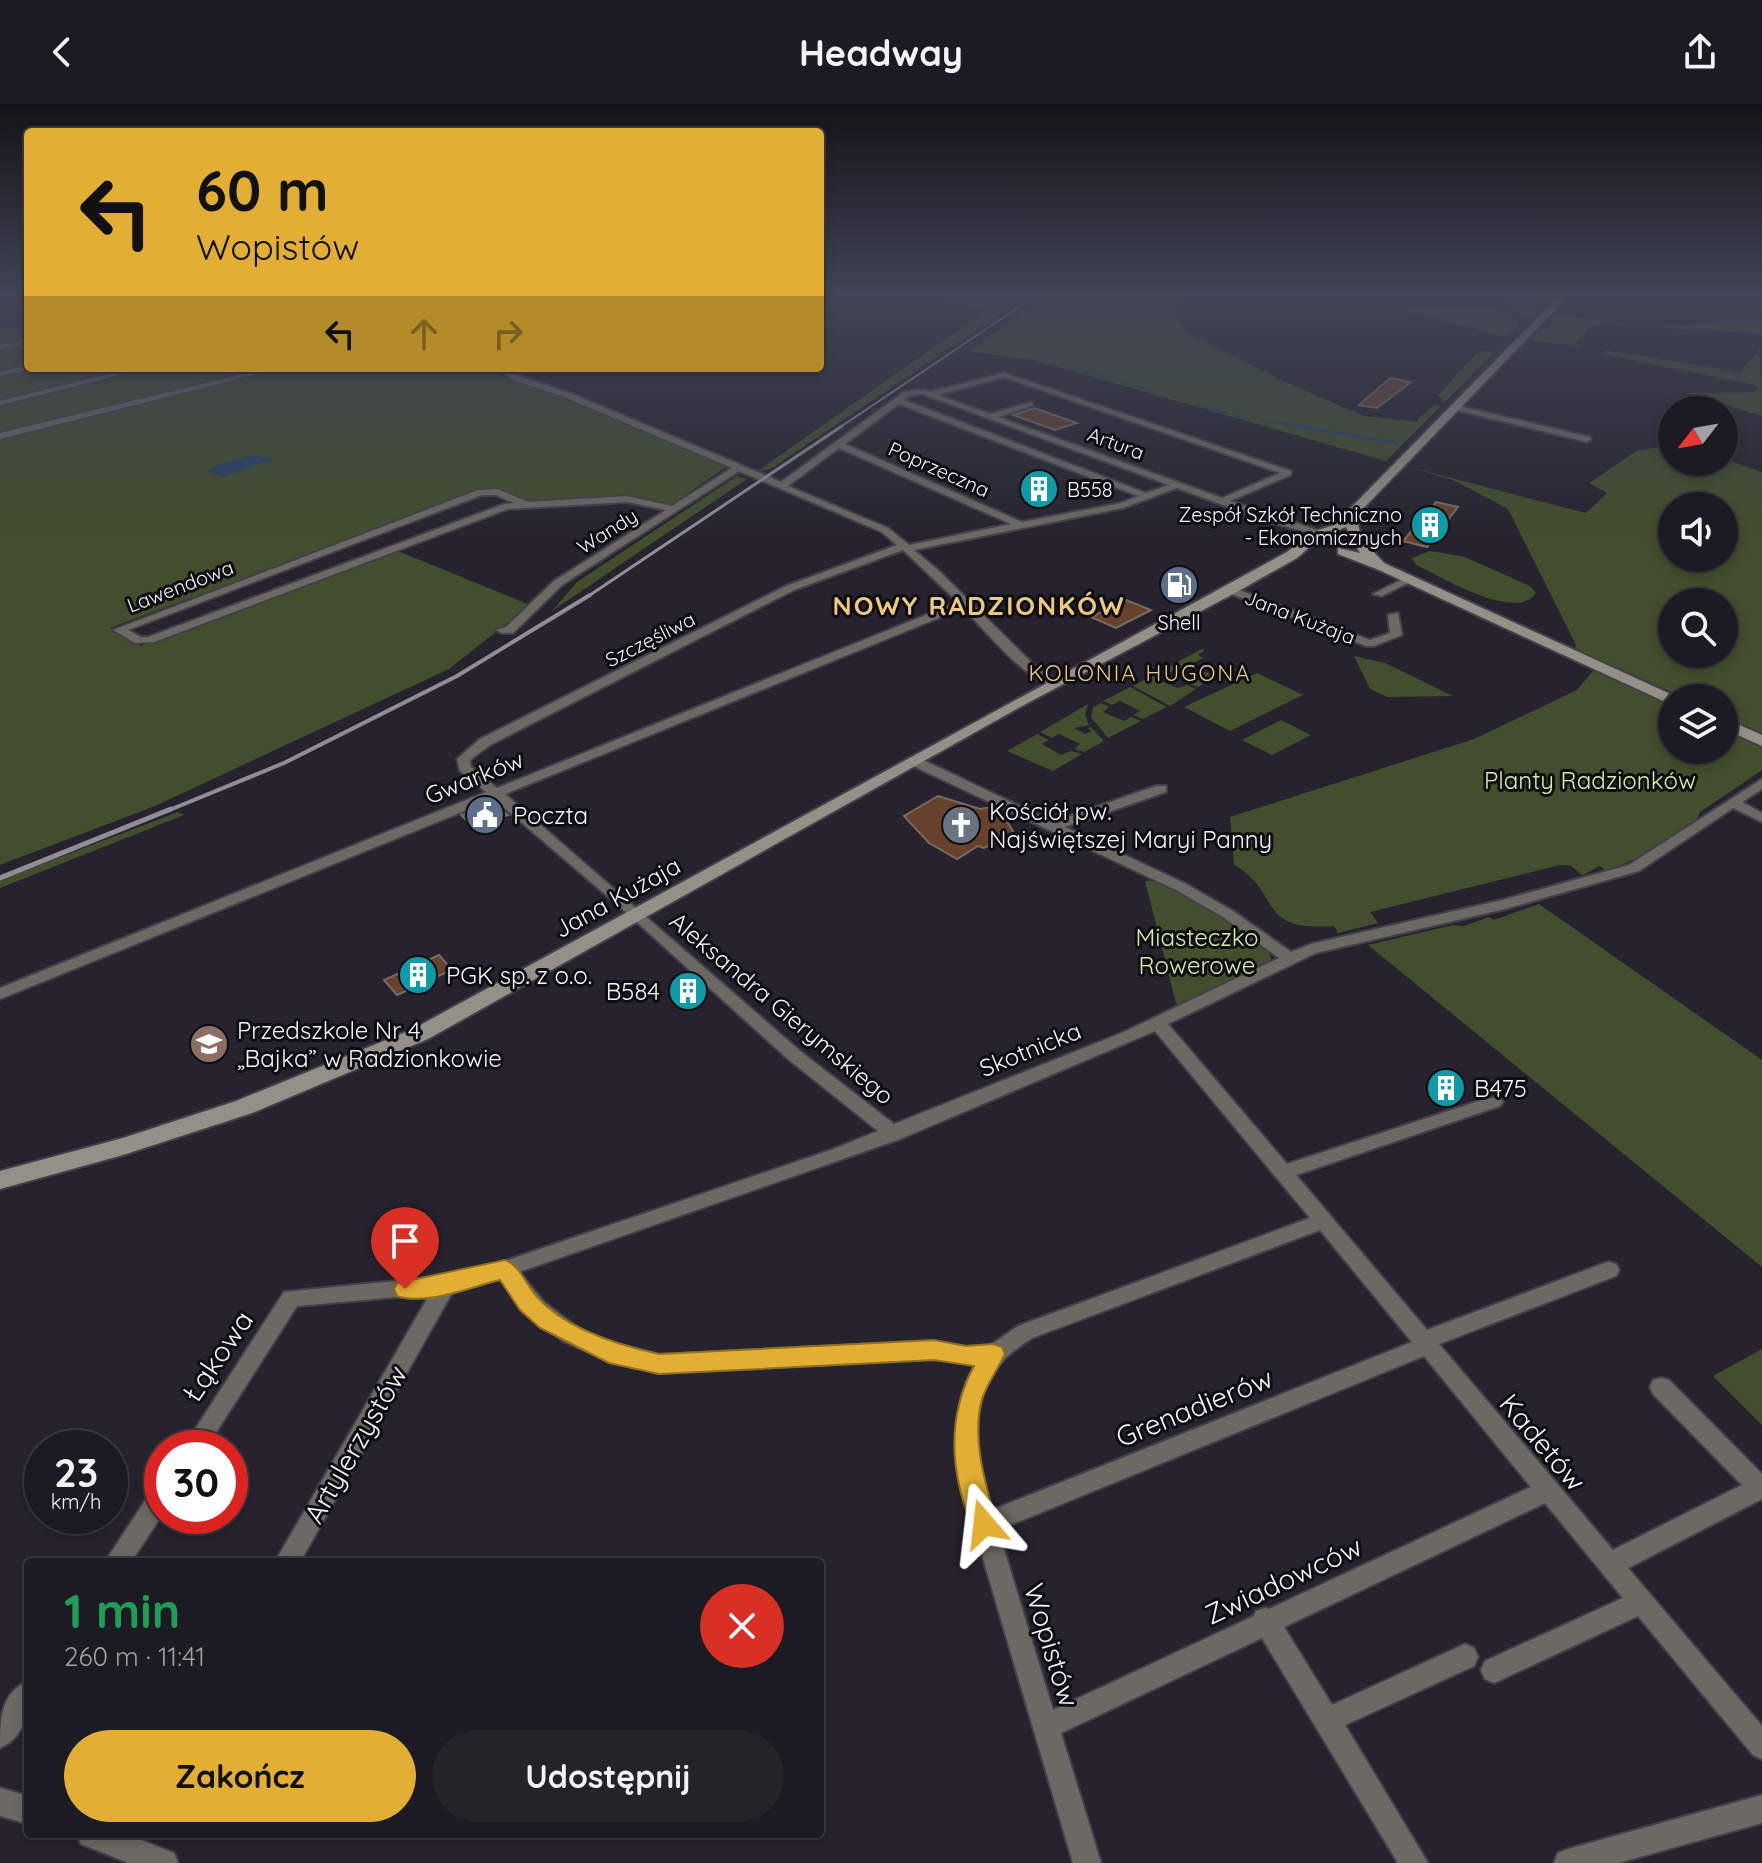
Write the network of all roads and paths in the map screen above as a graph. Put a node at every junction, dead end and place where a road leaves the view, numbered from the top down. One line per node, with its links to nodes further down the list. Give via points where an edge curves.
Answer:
1 (110, 376): 9 (street)
2 (244, 376): 16 (street)
3 (512, 376): 20 (street)
4 (1007, 376): 7 (street)
5 (1007, 376): 24 (street, via 1288,473)
6 (1485, 376): 11 (street)
7 (931, 394): 8 (street, via 911,393); 13 (street, Artura)
8 (899, 401): 19 (street); 23 (street)
9 (0, 403)
10 (1029, 404): 13 (street)
11 (1455, 407): 15 (street); 27 (street)
12 (1531, 412): 15 (street)
13 (992, 416): 21 (street, Artura)
14 (0, 419): 16 (street)
15 (1515, 421): 18 (street)
16 (22, 430): 17 (street)
17 (0, 436)
18 (1587, 439)
19 (840, 445): 22 (street); 29 (street, Poprzeczna)
20 (738, 468): 22 (street); 26 (street, Wandy)
21 (1178, 485): 24 (street, Artura); 29 (street, Szczęśliwa, via 1123,505)
22 (782, 486): 33 (street, via 875,524)
23 (1143, 495)
24 (1221, 502): 28 (street, Artura)
25 (527, 505): 25 (street, Lawendowa, via 490,511 150,640 139,641 119,630 481,492 497,492); 26 (street, Lawendowa, via 627,499)
26 (674, 509): 41 (street, Wandy, via 558,583 509,631)
27 (1352, 514): 30 (street, via 1331,526); 31 (street); 32 (street, via 1349,527)
28 (1276, 522): 30 (street, Artura); 31 (street, Artura)
29 (1023, 526): 33 (street, Szczęśliwa)
30 (1297, 527): 31 (street, Artura)
31 (1320, 541): 32 (street); 34 (street); 37 (street, Jana Kużaja)
32 (1360, 543): 34 (street); 35 (street)
33 (906, 547): 39 (street); 49 (street, Szczęśliwa, via 778,594 468,752 465,768)
34 (1342, 551): 35 (street)
35 (1384, 567): 36 (street)
36 (1411, 579): 38 (street); 43 (street)
37 (1230, 590): 40 (street, Jana Kużaja, via 1370,644 1396,635); 42 (street, Jana Kużaja)
38 (1378, 594)
39 (965, 603): 42 (street, via 1035,673); 49 (street, Gwarków)
40 (1394, 615)
41 (502, 630)
42 (1054, 683): 46 (street, Jana Kużaja)
43 (1658, 694)
44 (1738, 730): 45 (street)
45 (1762, 741)
46 (914, 761): 52 (street); 53 (street, Jana Kużaja)
47 (1762, 783): 50 (street, Skotnicka)
48 (1161, 789): 52 (street)
49 (496, 792): 53 (street, Aleksandra Gierymskiego); 55 (street, Gwarków)
50 (1733, 803): 51 (street); 54 (street, Skotnicka, via 1634,868)
51 (1762, 818)
52 (1054, 826): 54 (street, via 1204,899)
53 (637, 916): 58 (street, Aleksandra Gierymskiego); 60 (street, Jana Kużaja, via 435,1027 316,1080 213,1117)
54 (1289, 958): 56 (street, Skotnicka)
55 (0, 994)
56 (1158, 1023): 58 (street, Skotnicka); 59 (street, Kadetów)
57 (1494, 1102): 59 (street)
58 (894, 1134): 62 (street, Skotnicka)
59 (1282, 1173): 61 (street, Kadetów)
60 (0, 1180)
61 (1323, 1221): 66 (street, Kadetów); 67 (street, Wopistów, via 1044,1323)
62 (505, 1269): 64 (street, Skotnicka); 67 (street, via 548,1321 618,1355 659,1364 934,1350)
63 (1609, 1270): 66 (street, Grenadierów, via 1430,1338)
64 (446, 1284): 65 (street, Skotnicka); 74 (street, Artylerzystów)
65 (291, 1298): 69 (street, Łąkowa)
66 (1426, 1346): 70 (street, Kadetów); 72 (street, Grenadierów)
67 (993, 1354): 72 (street, Wopistów, via 971,1397 966,1432 970,1477)
68 (1661, 1387): 75 (street, via 1760,1488)
69 (206, 1430)
70 (1548, 1490): 75 (street, Kadetów); 77 (street, Zwiadowców)
71 (144, 1522): 73 (street)
72 (984, 1524): 82 (street, Wopistów)
73 (120, 1558)
74 (289, 1558)
75 (1609, 1565): 76 (street, Kadetów)
76 (1641, 1602): 79 (street); 84 (street, Kadetów)
77 (1265, 1620): 81 (street); 82 (street, Zwiadowców)
78 (1465, 1657): 81 (street)
79 (1494, 1670)
80 (24, 1700): 83 (street)
81 (1327, 1720): 91 (street)
82 (1045, 1727): 90 (street, Wopistów)
83 (0, 1735)
84 (1762, 1746)
85 (0, 1802): 86 (street)
86 (24, 1809)
87 (1762, 1809): 92 (street)
88 (128, 1840): 89 (street)
89 (164, 1863)
90 (1087, 1863)
91 (1414, 1863)
92 (1568, 1863)

